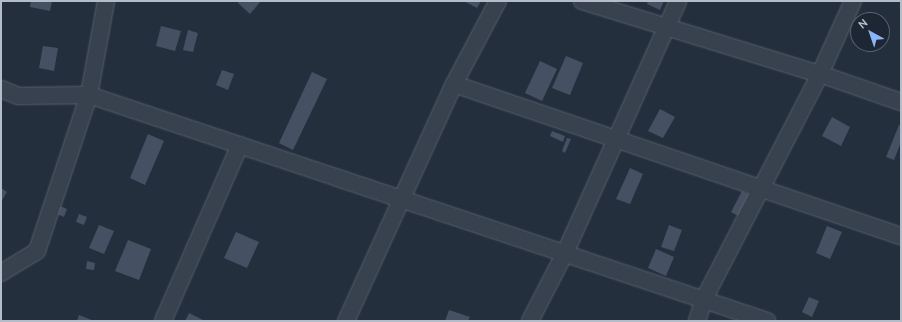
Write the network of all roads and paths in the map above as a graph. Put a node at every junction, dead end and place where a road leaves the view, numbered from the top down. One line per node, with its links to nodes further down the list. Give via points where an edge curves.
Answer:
1 (106, 1): 10 (street)
2 (498, 1): 8 (street)
3 (582, 1): 6 (street)
4 (678, 1): 6 (street)
5 (854, 1): 7 (street)
6 (666, 27): 7 (street); 12 (street)
7 (820, 74): 11 (street); 14 (street)
8 (454, 84): 12 (street); 15 (street)
9 (1, 89): 10 (street, via 18,96)
10 (89, 95): 13 (street); 18 (street, via 37,251)
11 (901, 102)
12 (615, 139): 14 (street); 17 (street)
13 (240, 145): 15 (street); 20 (street)
14 (761, 188): 16 (street); 19 (street)
15 (400, 198): 17 (street); 21 (street)
16 (901, 236)
17 (566, 253): 19 (street); 22 (street)
18 (1, 273)
19 (704, 299): 23 (street); 24 (street)
20 (163, 321)
21 (346, 321)
22 (530, 321)
23 (697, 321)
24 (767, 321)

